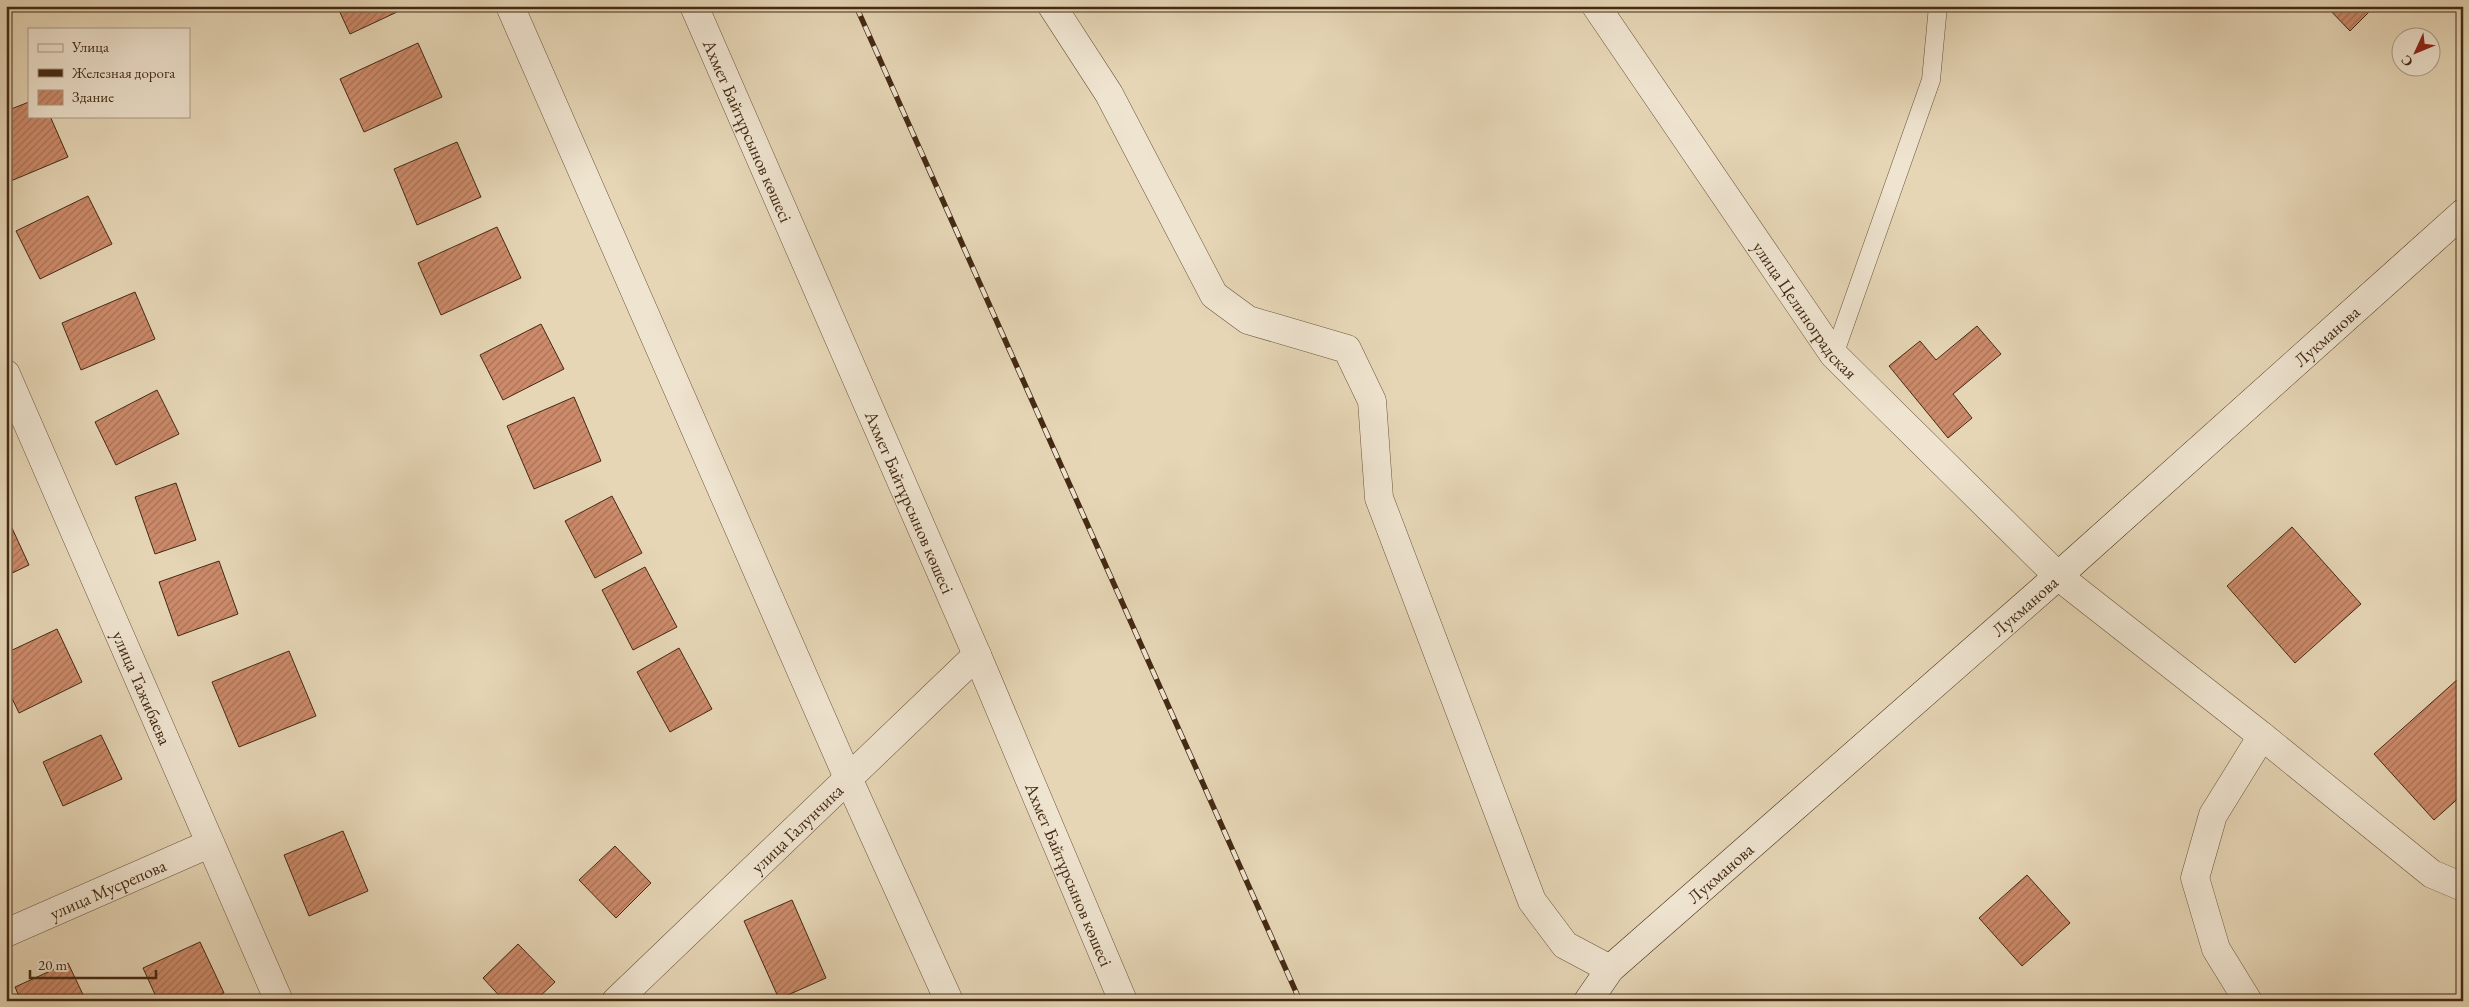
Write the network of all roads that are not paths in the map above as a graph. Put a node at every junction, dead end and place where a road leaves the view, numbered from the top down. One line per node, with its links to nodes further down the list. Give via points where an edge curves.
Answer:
1 (510, 6): 12 (street)
2 (694, 6): 10 (street, Ахмет Байтұрсынов көшесі)
3 (1052, 6): 16 (street, via 1109,94 1214,295 1248,320 1347,349 1372,401 1379,498 1532,901 1565,945)
4 (1596, 6): 7 (street, улица Целиноградская)
5 (1938, 6): 7 (lane, via 1931,80)
6 (2463, 213): 9 (street, Лукманова)
7 (1834, 355): 9 (street, улица Целиноградская)
8 (6, 374): 13 (street, улица Тажибаева)
9 (2058, 576): 11 (street, улица Целиноградская); 16 (street, Лукманова)
10 (977, 655): 12 (street, улица Галунчика); 20 (street, Ахмет Байтұрсынов көшесі)
11 (2262, 736): 14 (street, улица Целиноградская, via 2432,874); 22 (street, via 2213,815 2195,878 2216,949)
12 (848, 778): 18 (street, улица Галунчика); 19 (street)
13 (209, 844): 15 (street, улица Мусрепова); 17 (street, улица Тажибаева)
14 (2463, 887)
15 (6, 933)
16 (1610, 969): 21 (street, Лукманова)
17 (279, 1001)
18 (616, 1001)
19 (949, 1001)
20 (1123, 1001)
21 (1588, 1001)
22 (2248, 1001)

